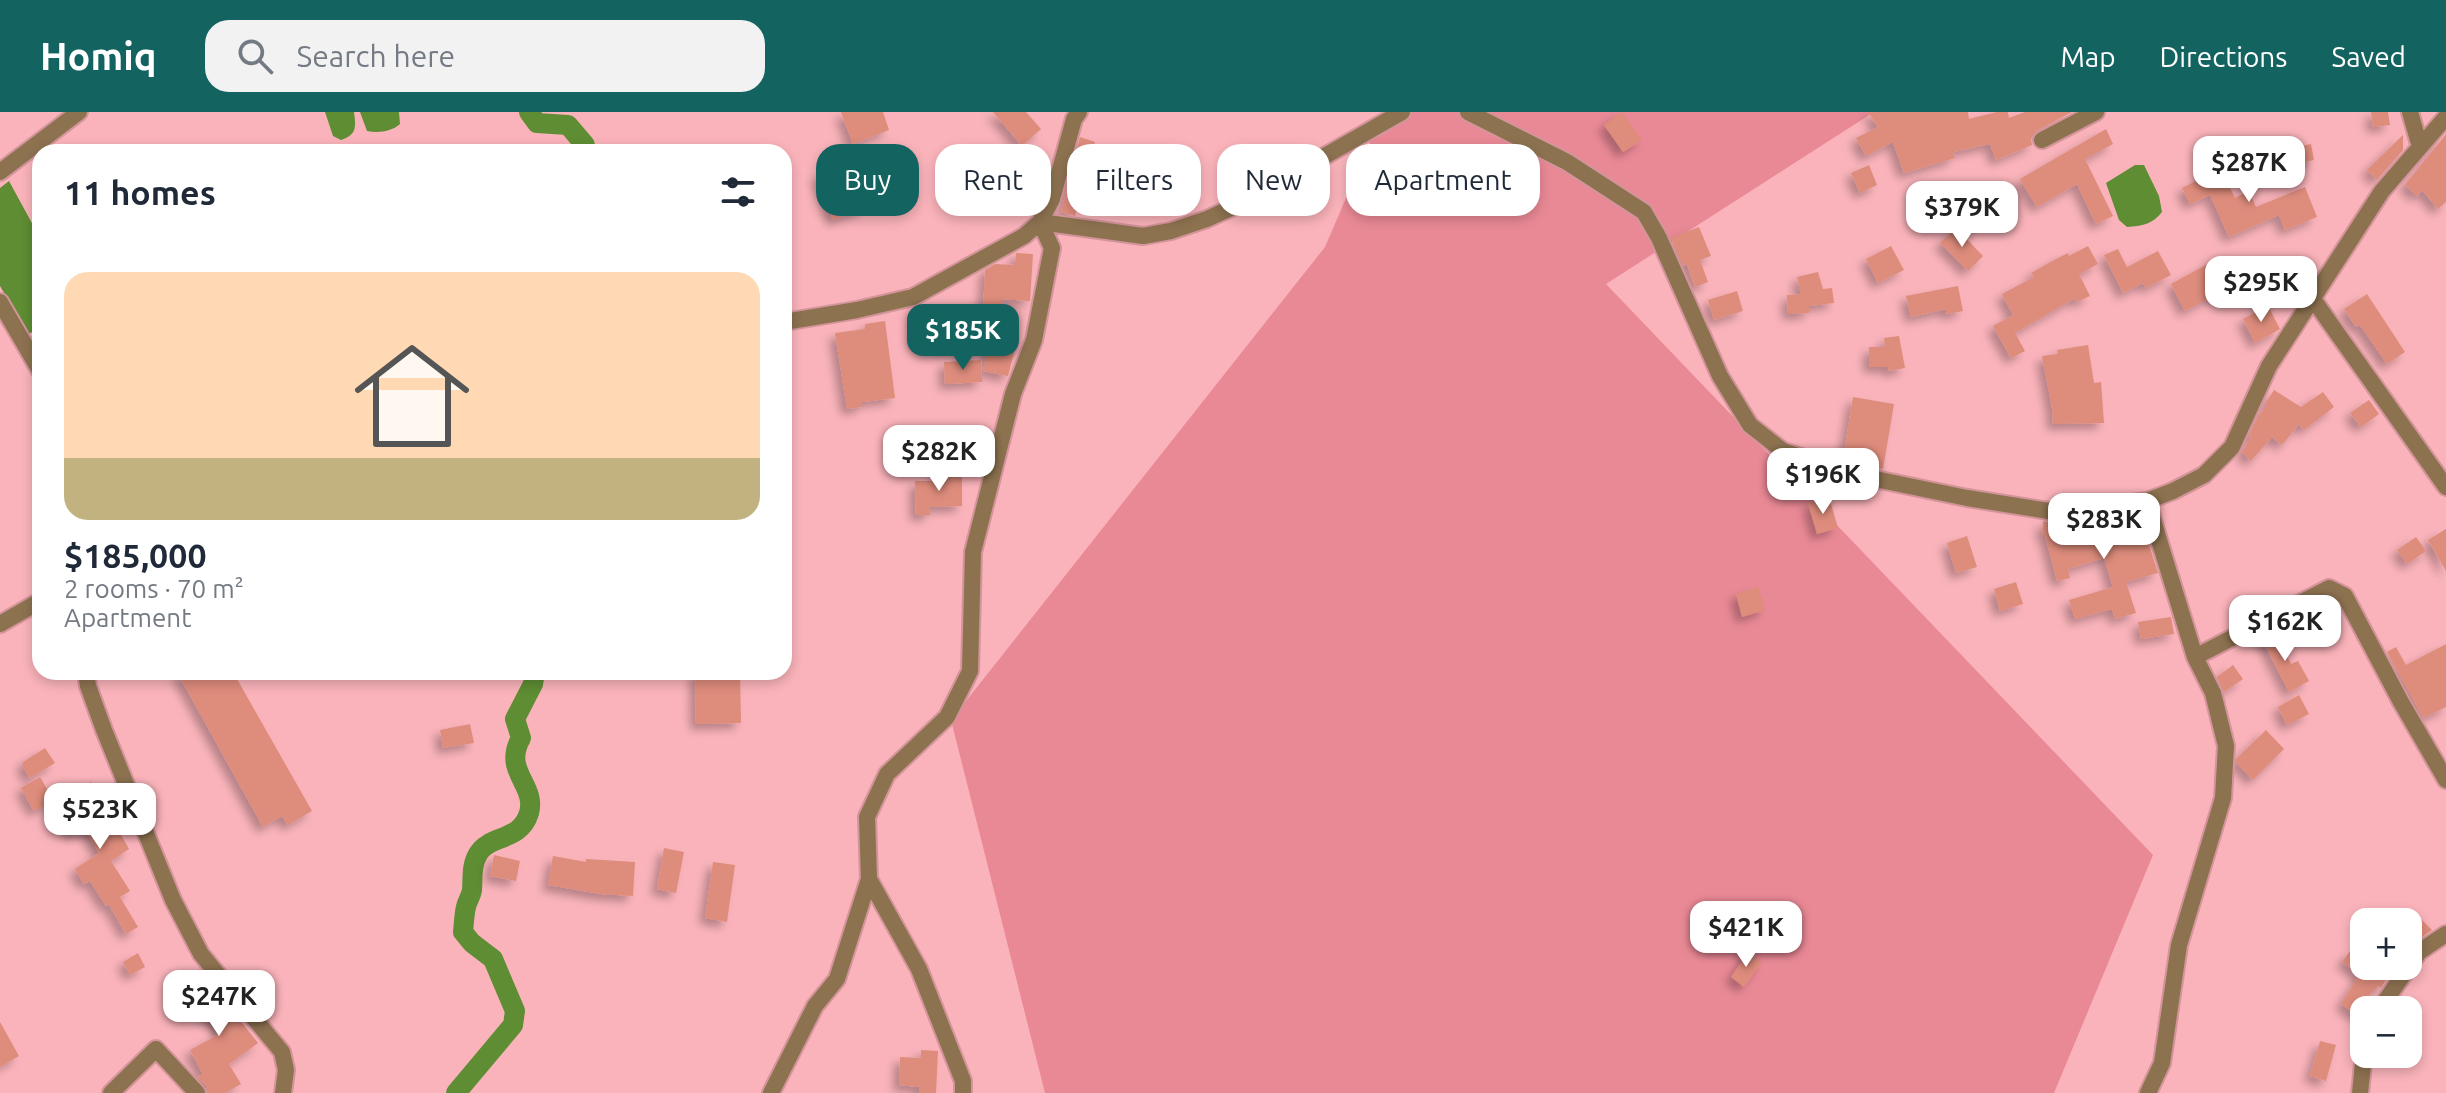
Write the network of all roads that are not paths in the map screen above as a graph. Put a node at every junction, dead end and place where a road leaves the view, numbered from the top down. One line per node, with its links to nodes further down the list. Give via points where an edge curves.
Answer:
1 (79, 112): 9 (street)
2 (1079, 112): 13 (street)
3 (1402, 112): 13 (street, via 1246,201 1171,231 1143,236)
4 (1468, 112): 19 (street, via 1567,162 1644,212 1720,376 1750,425 1783,451 1856,475 2061,513)
5 (2096, 112): 8 (street)
6 (2410, 112): 10 (street)
7 (2446, 117): 10 (street)
8 (2042, 140)
9 (37, 144)
10 (2420, 147): 14 (street, via 2382,191)
11 (32, 148): 12 (street)
12 (0, 172)
13 (1040, 222): 16 (street, via 913,297); 25 (street, via 1052,248 1034,340 1013,394 973,552 970,671 947,717 887,774 867,817)
14 (2313, 299): 18 (street); 19 (street, via 2269,366 2232,447 2204,475)
15 (0, 302): 17 (street)
16 (792, 320)
17 (32, 357)
18 (2446, 487)
19 (2147, 501): 22 (street)
20 (32, 606): 21 (street)
21 (0, 624)
22 (2195, 657): 24 (street, via 2329,588 2345,596); 34 (street, via 2213,693 2226,746 2223,798 2179,945 2162,1063)
23 (87, 680): 31 (street, via 173,900 201,954 282,1052)
24 (2446, 780)
25 (869, 879): 32 (street, via 837,979 815,1006); 33 (street, via 919,969 963,1081)
26 (2446, 934): 27 (street, via 2419,952)
27 (2389, 996)
28 (2363, 1068): 35 (street)
29 (111, 1093): 30 (street, via 156,1049)
30 (197, 1093)
31 (283, 1093)
32 (771, 1093)
33 (963, 1093)
34 (2148, 1093)
35 (2360, 1093)

